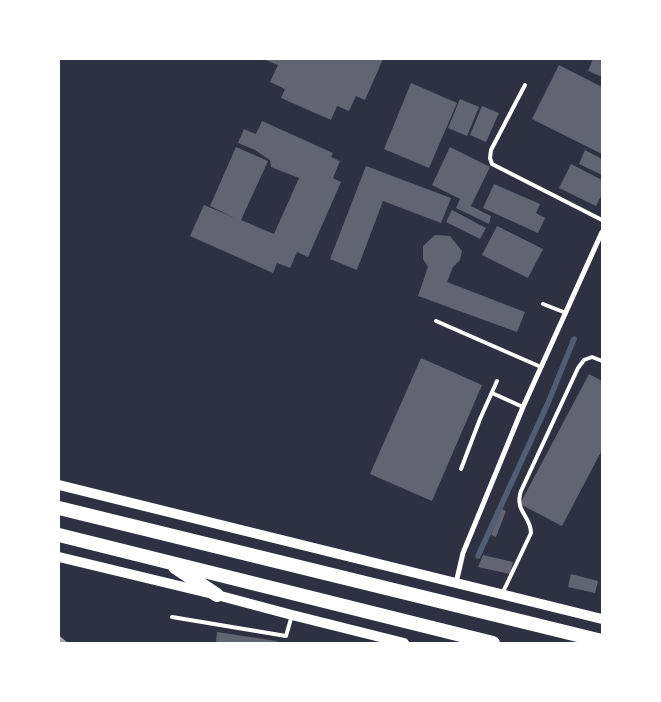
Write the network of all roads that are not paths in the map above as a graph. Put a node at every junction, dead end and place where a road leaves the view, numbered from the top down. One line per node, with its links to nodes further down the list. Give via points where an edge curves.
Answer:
1 (525, 85): 2 (lane, via 491,150 492,164)
2 (602, 220)
3 (602, 232): 5 (street)
4 (543, 304): 5 (lane)
5 (566, 313): 8 (street)
6 (436, 321): 8 (lane)
7 (602, 361): 19 (lane, via 592,357 584,360 578,368 521,491 519,505 532,533)
8 (541, 367): 11 (street)
9 (497, 381): 10 (lane)
10 (492, 393): 11 (lane); 12 (lane)
11 (523, 407): 18 (street, via 464,553)
12 (461, 469)
13 (59, 485): 18 (main road)
14 (59, 508): 25 (highway)
15 (59, 535): 17 (highway)
16 (59, 557): 20 (main road)
17 (166, 561): 20 (highway); 28 (highway)
18 (456, 583): 19 (main road)
19 (502, 594): 23 (main road)
20 (217, 595): 21 (main road)
21 (292, 615): 24 (lane); 27 (main road)
22 (172, 616): 24 (lane)
23 (602, 619)
24 (286, 636): 26 (lane)
25 (602, 641)
26 (284, 643)
27 (404, 643)
28 (493, 643)

